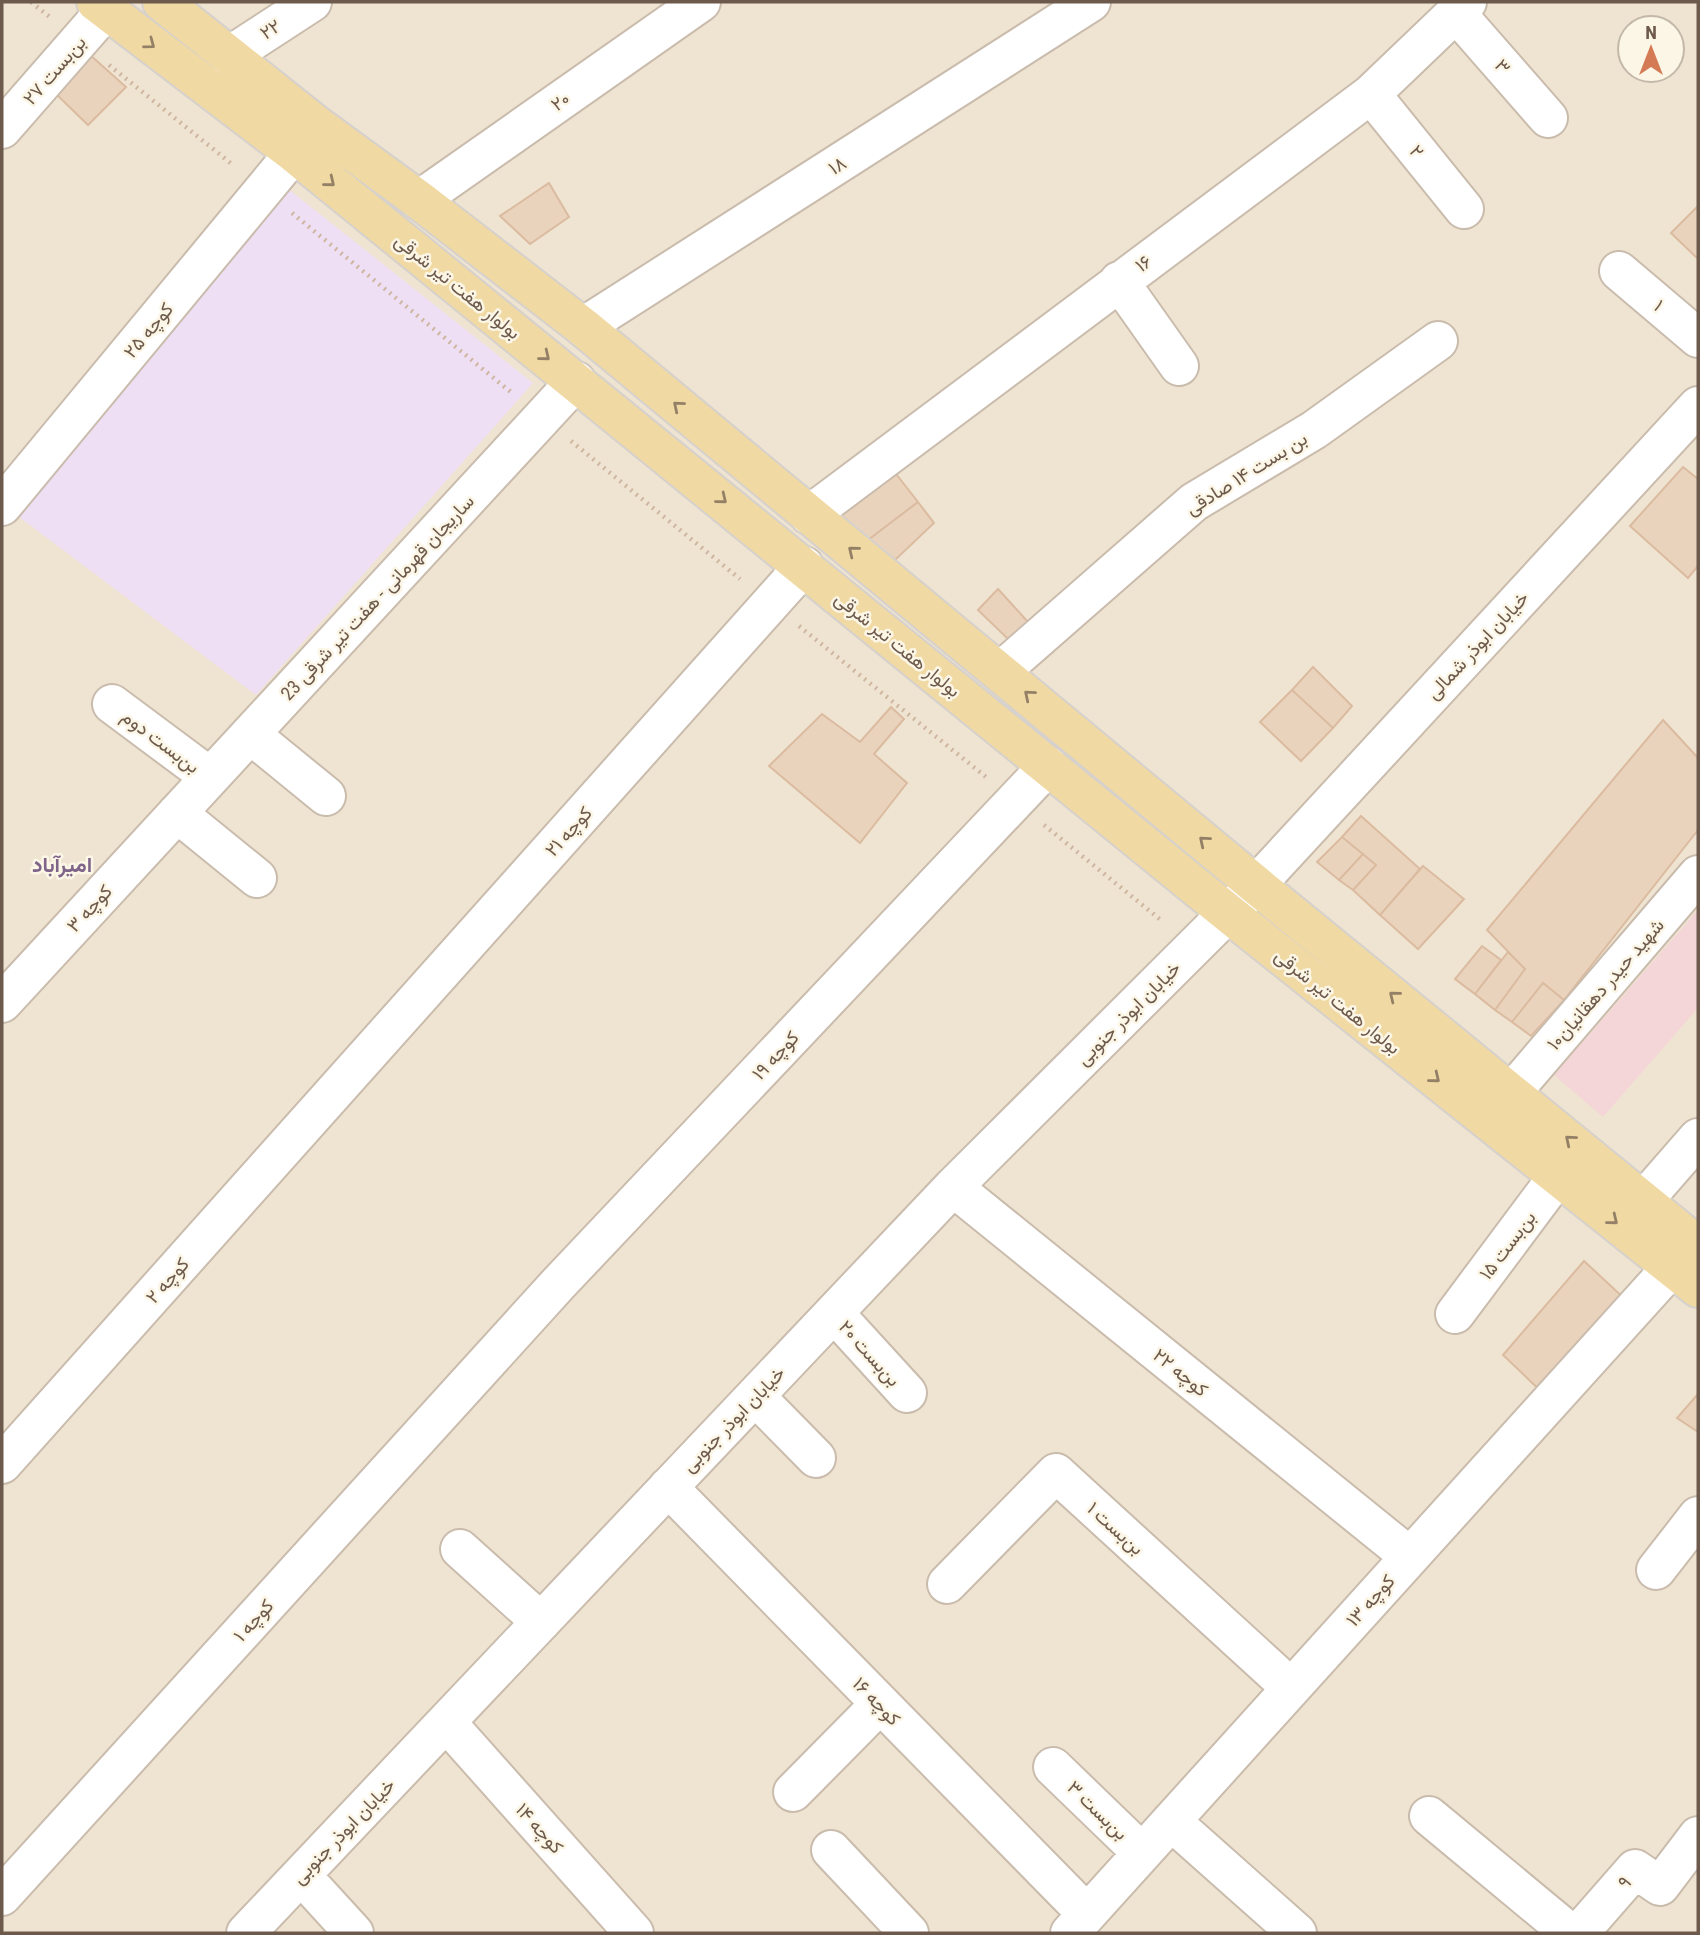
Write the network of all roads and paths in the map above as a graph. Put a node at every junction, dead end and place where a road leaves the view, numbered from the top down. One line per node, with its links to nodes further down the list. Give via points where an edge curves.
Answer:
1 (31, 2): 8 (path)
2 (162, 2): 9 (main road, بولوار هفت تیر شرقی)
3 (312, 2): 9 (street, ۲۲)
4 (701, 2): 15 (street, ۲۰)
5 (1091, 2): 21 (street, ۱۸)
6 (101, 6): 8 (street, بن‌بست ۲۷); 13 (main road, بولوار هفت تیر شرقی, one-way to 13)
7 (1462, 8): 10 (street, ۱۶); 11 (street, ۳)
8 (79, 41): 12 (street, بن‌بست ۲۷); 14 (path)
9 (229, 56): 15 (main road, بولوار هفت تیر شرقی)
10 (1371, 94): 16 (street, ۲); 19 (street, ۱۶)
11 (1548, 118)
12 (2, 129)
13 (294, 153): 14 (street, کوچه ۲۵); 20 (main road, بولوار هفت تیر شرقی, one-way to 20)
14 (264, 190): 27 (path); 28 (street, کوچه ۲۵)
15 (419, 200): 17 (main road, بولوار هفت تیر شرقی)
16 (1464, 209)
17 (508, 270): 20 (main road); 21 (main road, بولوار هفت تیر شرقی)
18 (1619, 271): 22 (street, ۱)
19 (1119, 281): 24 (street); 29 (street, ۱۶)
20 (477, 301): 25 (main road, بولوار هفت تیر شرقی, one-way to 25)
21 (583, 327): 29 (main road, بولوار هفت تیر شرقی, one-way to 21)
22 (1698, 338)
23 (1437, 341): 32 (street, بن بست ۱۴ صادقی, via 1314,430 1194,502)
24 (1179, 366)
25 (576, 381): 27 (street, ساریجان قهرمانی - هفت تیر شرقی 23); 30 (main road, بولوار هفت تیر شرقی, one-way to 30)
26 (1698, 406): 42 (street, خیابان ابوذر شمالی)
27 (542, 418): 31 (path); 34 (street, ساریجان قهرمانی - هفت تیر شرقی 23)
28 (2, 506)
29 (809, 515): 32 (main road, بولوار هفت تیر شرقی, one-way to 29)
30 (803, 566): 31 (street, کوچه ۲۱); 35 (main road, بولوار هفت تیر شرقی)
31 (770, 603): 38 (path); 47 (street, کوچه ۲۱)
32 (1001, 671): 42 (main road, بولوار هفت تیر شرقی, one-way to 32)
33 (112, 704): 36 (street, بن‌بست دوم)
34 (250, 734): 36 (street, ساریجان قهرمانی - هفت تیر شرقی 23); 37 (street)
35 (1048, 766): 38 (street, کوچه ۱۹); 43 (main road, بولوار هفت تیر شرقی)
36 (210, 777): 39 (street, ساریجان قهرمانی - هفت تیر شرقی 23)
37 (326, 796)
38 (1016, 802): 44 (path); 55 (street, کوچه ۱۹)
39 (177, 813): 41 (street); 45 (street, کوچه ۳)
40 (1698, 875): 46 (street, شهید حیدر دهقانیان۱۰)
41 (257, 878)
42 (1256, 885): 43 (street, خیابان ابوذر شمالی); 46 (main road, بولوار هفت تیر شرقی, one-way to 42)
43 (1228, 913): 49 (main road, بولوار هفت تیر شرقی, one-way to 49); 50 (street, خیابان ابوذر جنوبی)
44 (1162, 922)
45 (2, 1003)
46 (1512, 1092): 51 (main road, بولوار هفت تیر شرقی, one-way to 46)
47 (332, 1096): 59 (street, کوچه ۲)
48 (1698, 1138): 51 (street)
49 (1558, 1176): 52 (main road, بولوار هفت تیر شرقی, one-way to 52); 54 (street, بن‌بست ۱۵)
50 (953, 1187): 53 (street, خیابان ابوذر جنوبی); 63 (street, کوچه ۲۲)
51 (1643, 1201): 52 (main road, بولوار هفت تیر شرقی)
52 (1689, 1267): 63 (street, کوچه ۱۳)
53 (834, 1313): 56 (street, بن‌بست ۲۰); 57 (street, خیابان ابوذر جنوبی)
54 (1455, 1314)
55 (503, 1344): 78 (street, کوچه ۱)
56 (906, 1393)
57 (755, 1396): 58 (street); 60 (street, خیابان ابوذر جنوبی)
58 (816, 1458)
59 (2, 1464)
60 (668, 1487): 66 (street, خیابان ابوذر جنوبی); 68 (street, کوچه ۱۶)
61 (1698, 1516): 64 (street)
62 (460, 1549): 66 (street)
63 (1409, 1556): 67 (street, کوچه ۱۳)
64 (1656, 1570)
65 (947, 1584): 67 (street, بن‌بست ۱, via 1056,1473)
66 (541, 1622): 69 (street, خیابان ابوذر جنوبی)
67 (1291, 1688): 73 (street, کوچه ۱۳)
68 (880, 1704): 71 (street); 79 (street, کوچه ۱۶)
69 (446, 1722): 77 (street, خیابان ابوذر جنوبی); 82 (street, کوچه ۱۴)
70 (1053, 1767): 76 (street, بن‌بست ۳)
71 (793, 1792)
72 (1429, 1816): 85 (street)
73 (1171, 1821): 76 (street, کوچه ۱۳); 84 (street)
74 (1698, 1836): 86 (street, ۹, via 1660,1886 1635,1869)
75 (831, 1850): 83 (street)
76 (1142, 1853): 79 (street, کوچه ۱۳)
77 (301, 1875): 80 (street, خیابان ابوذر جنوبی); 81 (street)
78 (2, 1896)
79 (1078, 1924)
80 (246, 1933)
81 (354, 1933)
82 (634, 1933)
83 (909, 1933)
84 (1297, 1933)
85 (1570, 1933)
86 (1579, 1933)

